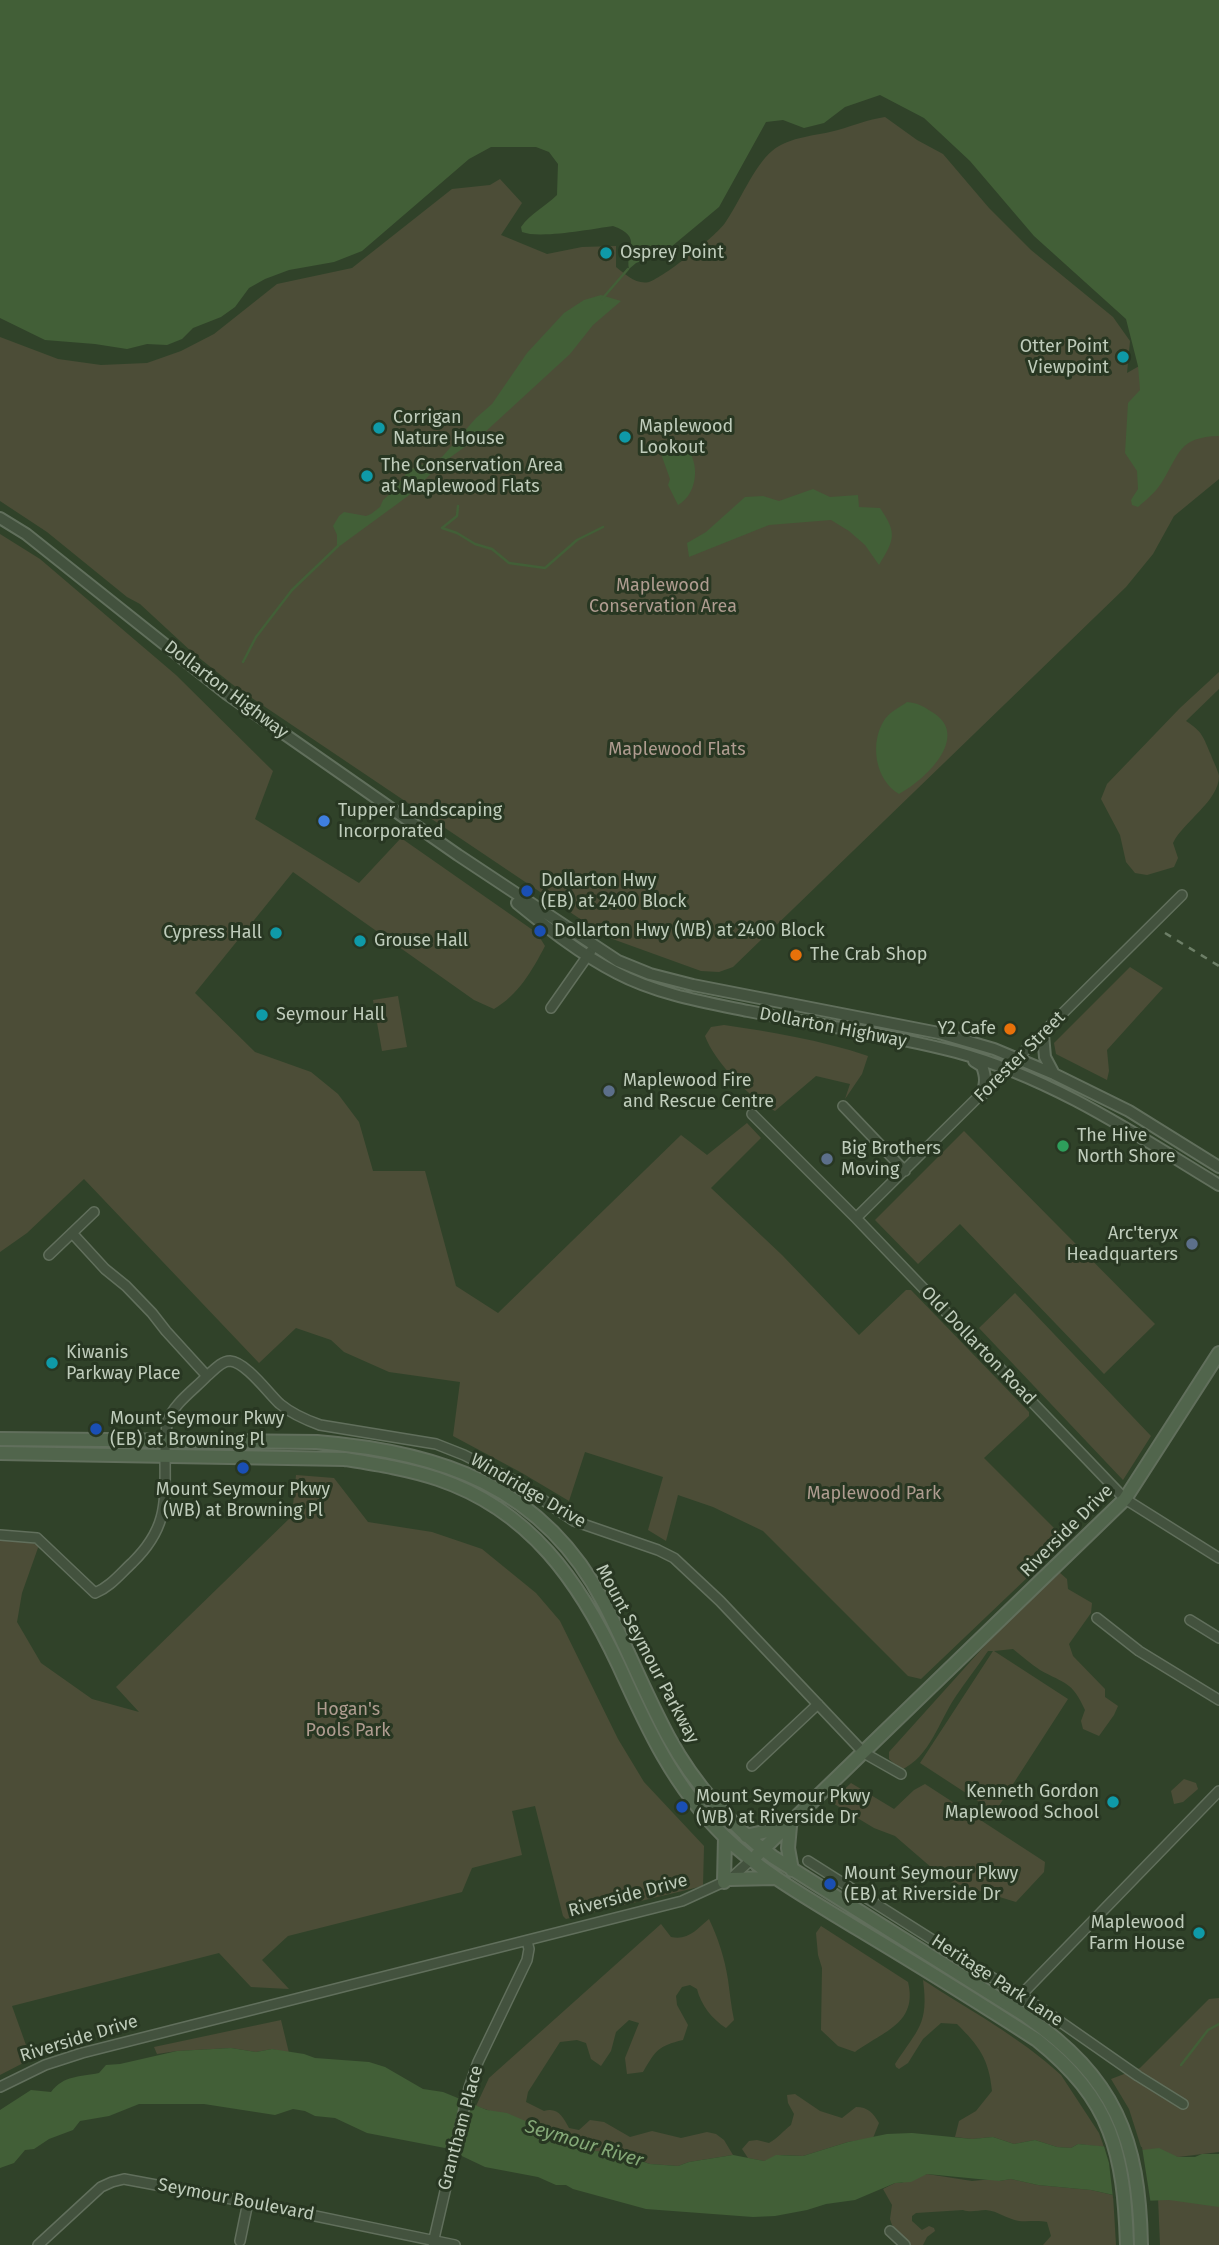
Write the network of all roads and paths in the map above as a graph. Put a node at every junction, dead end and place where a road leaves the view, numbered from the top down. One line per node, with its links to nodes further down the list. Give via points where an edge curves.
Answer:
1 (0, 518): 3 (street, Dollarton Highway, via 227,694 458,855 557,936)
2 (1182, 895): 5 (street, Forester Street)
3 (591, 951): 4 (street); 6 (street, Dollarton Highway, via 618,974 679,996); 7 (street, Dollarton Highway, via 650,974 939,1033)
4 (551, 1008)
5 (1043, 1035): 7 (street, Forester Street); 9 (street, via 1045,1057)
6 (966, 1056): 8 (street, Dollarton Highway); 10 (street, via 982,1066 986,1082)
7 (1018, 1059): 8 (street, Forester Street); 9 (street, Dollarton Highway)
8 (1007, 1070): 10 (street, Forester Street); 15 (street, Dollarton Highway, via 1114,1120)
9 (1054, 1074): 13 (street, Dollarton Highway, via 1129,1111)
10 (982, 1094): 14 (street, Forester Street)
11 (843, 1106): 14 (street)
12 (752, 1114): 17 (street, Old Dollarton Road)
13 (1219, 1167)
14 (905, 1171): 17 (street, Forester Street)
15 (1219, 1185)
16 (94, 1212): 18 (street)
17 (856, 1219): 26 (street, Old Dollarton Road)
18 (72, 1233): 19 (street); 21 (street)
19 (49, 1255)
20 (1219, 1353): 26 (main road, Riverside Drive)
21 (207, 1376): 23 (street, via 170,1417); 33 (street, Windridge Drive, via 230,1361 305,1419 455,1451 515,1481 574,1521 674,1558)
22 (0, 1439): 23 (main road, Mount Seymour Parkway)
23 (165, 1441): 25 (street); 39 (main road, Mount Seymour Parkway, via 366,1446 453,1468 503,1492 538,1518 573,1554 603,1601 676,1749 705,1791)
24 (0, 1453): 25 (main road, Mount Seymour Parkway)
25 (165, 1455): 27 (street, via 162,1522 143,1552 104,1589 94,1593 37,1538); 40 (main road, Mount Seymour Parkway, via 358,1461 438,1479 491,1504 523,1526 565,1570 603,1631 660,1753 694,1803)
26 (1125, 1499): 28 (street, Old Dollarton Road); 34 (main road, Riverside Drive)
27 (0, 1535)
28 (1219, 1558)
29 (1097, 1618): 32 (street, via 1139,1651)
30 (1189, 1619): 31 (street)
31 (1219, 1638)
32 (1218, 1697)
33 (818, 1704): 34 (street, Windridge Drive); 35 (street)
34 (864, 1753): 36 (street, Windridge Drive); 38 (main road, Riverside Drive)
35 (752, 1766)
36 (901, 1774)
37 (1219, 1791): 48 (street)
38 (790, 1826): 39 (main road); 41 (main road, Riverside Drive); 44 (main road)
39 (746, 1836): 41 (main road, Mount Seymour Parkway)
40 (725, 1837): 42 (main road, Mount Seymour Parkway); 46 (main road)
41 (763, 1850): 42 (main road, Riverside Drive); 44 (main road, Mount Seymour Parkway)
42 (751, 1860): 45 (main road, Mount Seymour Parkway); 46 (street, Riverside Drive)
43 (808, 1861): 48 (street, Heritage Park Lane)
44 (792, 1870): 59 (main road, Mount Seymour Parkway, via 1026,2016 1058,2039 1091,2073 1125,2134 1136,2181)
45 (774, 1878): 46 (main road); 58 (main road, Mount Seymour Parkway, via 1037,2040 1082,2082 1111,2133 1123,2181)
46 (727, 1881): 47 (street, Riverside Drive, via 682,1901)
47 (527, 1941): 49 (street, Riverside Drive, via 82,2053); 54 (street, Grantham Place, via 527,1960 467,2094)
48 (1021, 1995): 50 (street, Heritage Park Lane)
49 (0, 2087)
50 (1183, 2104)
51 (248, 2202): 53 (street); 54 (street, Seymour Boulevard); 55 (street, Seymour Boulevard, via 124,2179 91,2196)
52 (890, 2231): 57 (street)
53 (240, 2241)
54 (433, 2243): 56 (street, Seymour Boulevard)
55 (38, 2245)
56 (456, 2245)
57 (905, 2245)
58 (1127, 2245)
59 (1141, 2245)

